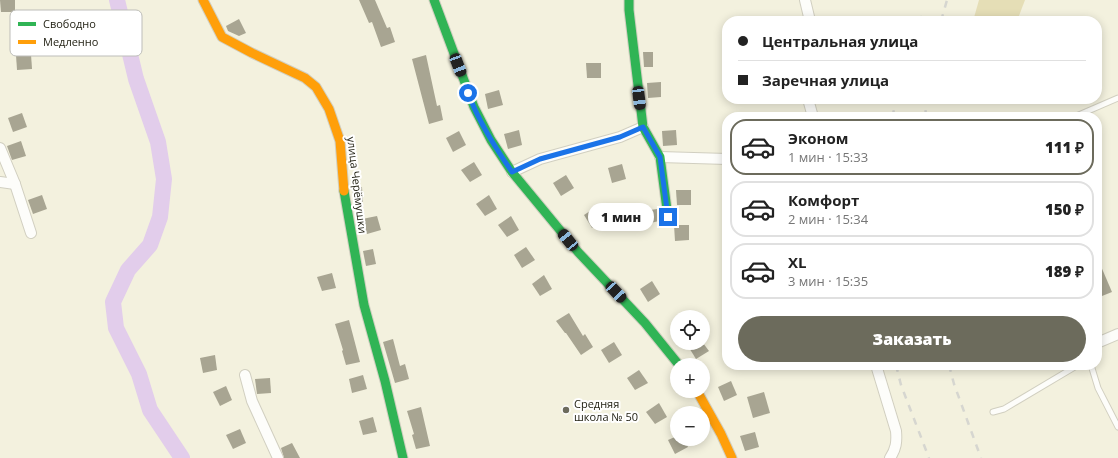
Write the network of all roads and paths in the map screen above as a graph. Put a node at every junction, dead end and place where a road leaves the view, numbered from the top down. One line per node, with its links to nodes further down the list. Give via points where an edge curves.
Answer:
1 (203, 0): 28 (street, улица Черёмушки, via 222,37 305,78 316,87 329,108 340,141 343,187 364,305)
2 (434, 0): 12 (street, via 474,107 490,140)
3 (629, 0): 8 (street)
4 (805, 0): 5 (street)
5 (809, 16)
6 (1118, 98): 7 (lane)
7 (1086, 112)
8 (643, 127): 10 (street); 12 (street, via 620,137 540,159)
9 (0, 148): 14 (street)
10 (660, 157): 11 (street); 15 (street)
11 (722, 159)
12 (512, 172): 19 (street, via 578,252 645,323)
13 (0, 182): 14 (street)
14 (15, 184): 16 (street)
15 (668, 217)
16 (31, 233)
17 (1118, 334): 18 (street)
18 (1102, 341)
19 (673, 358)
20 (878, 370): 30 (street, via 896,431 896,450)
21 (1070, 370): 25 (lane, via 1004,409)
22 (1093, 370): 26 (lane, via 1098,388)
23 (245, 375): 27 (street, via 252,401)
24 (701, 398): 29 (street)
25 (993, 412)
26 (1118, 427)
27 (278, 458)
28 (403, 458)
29 (732, 458)
30 (890, 458)

